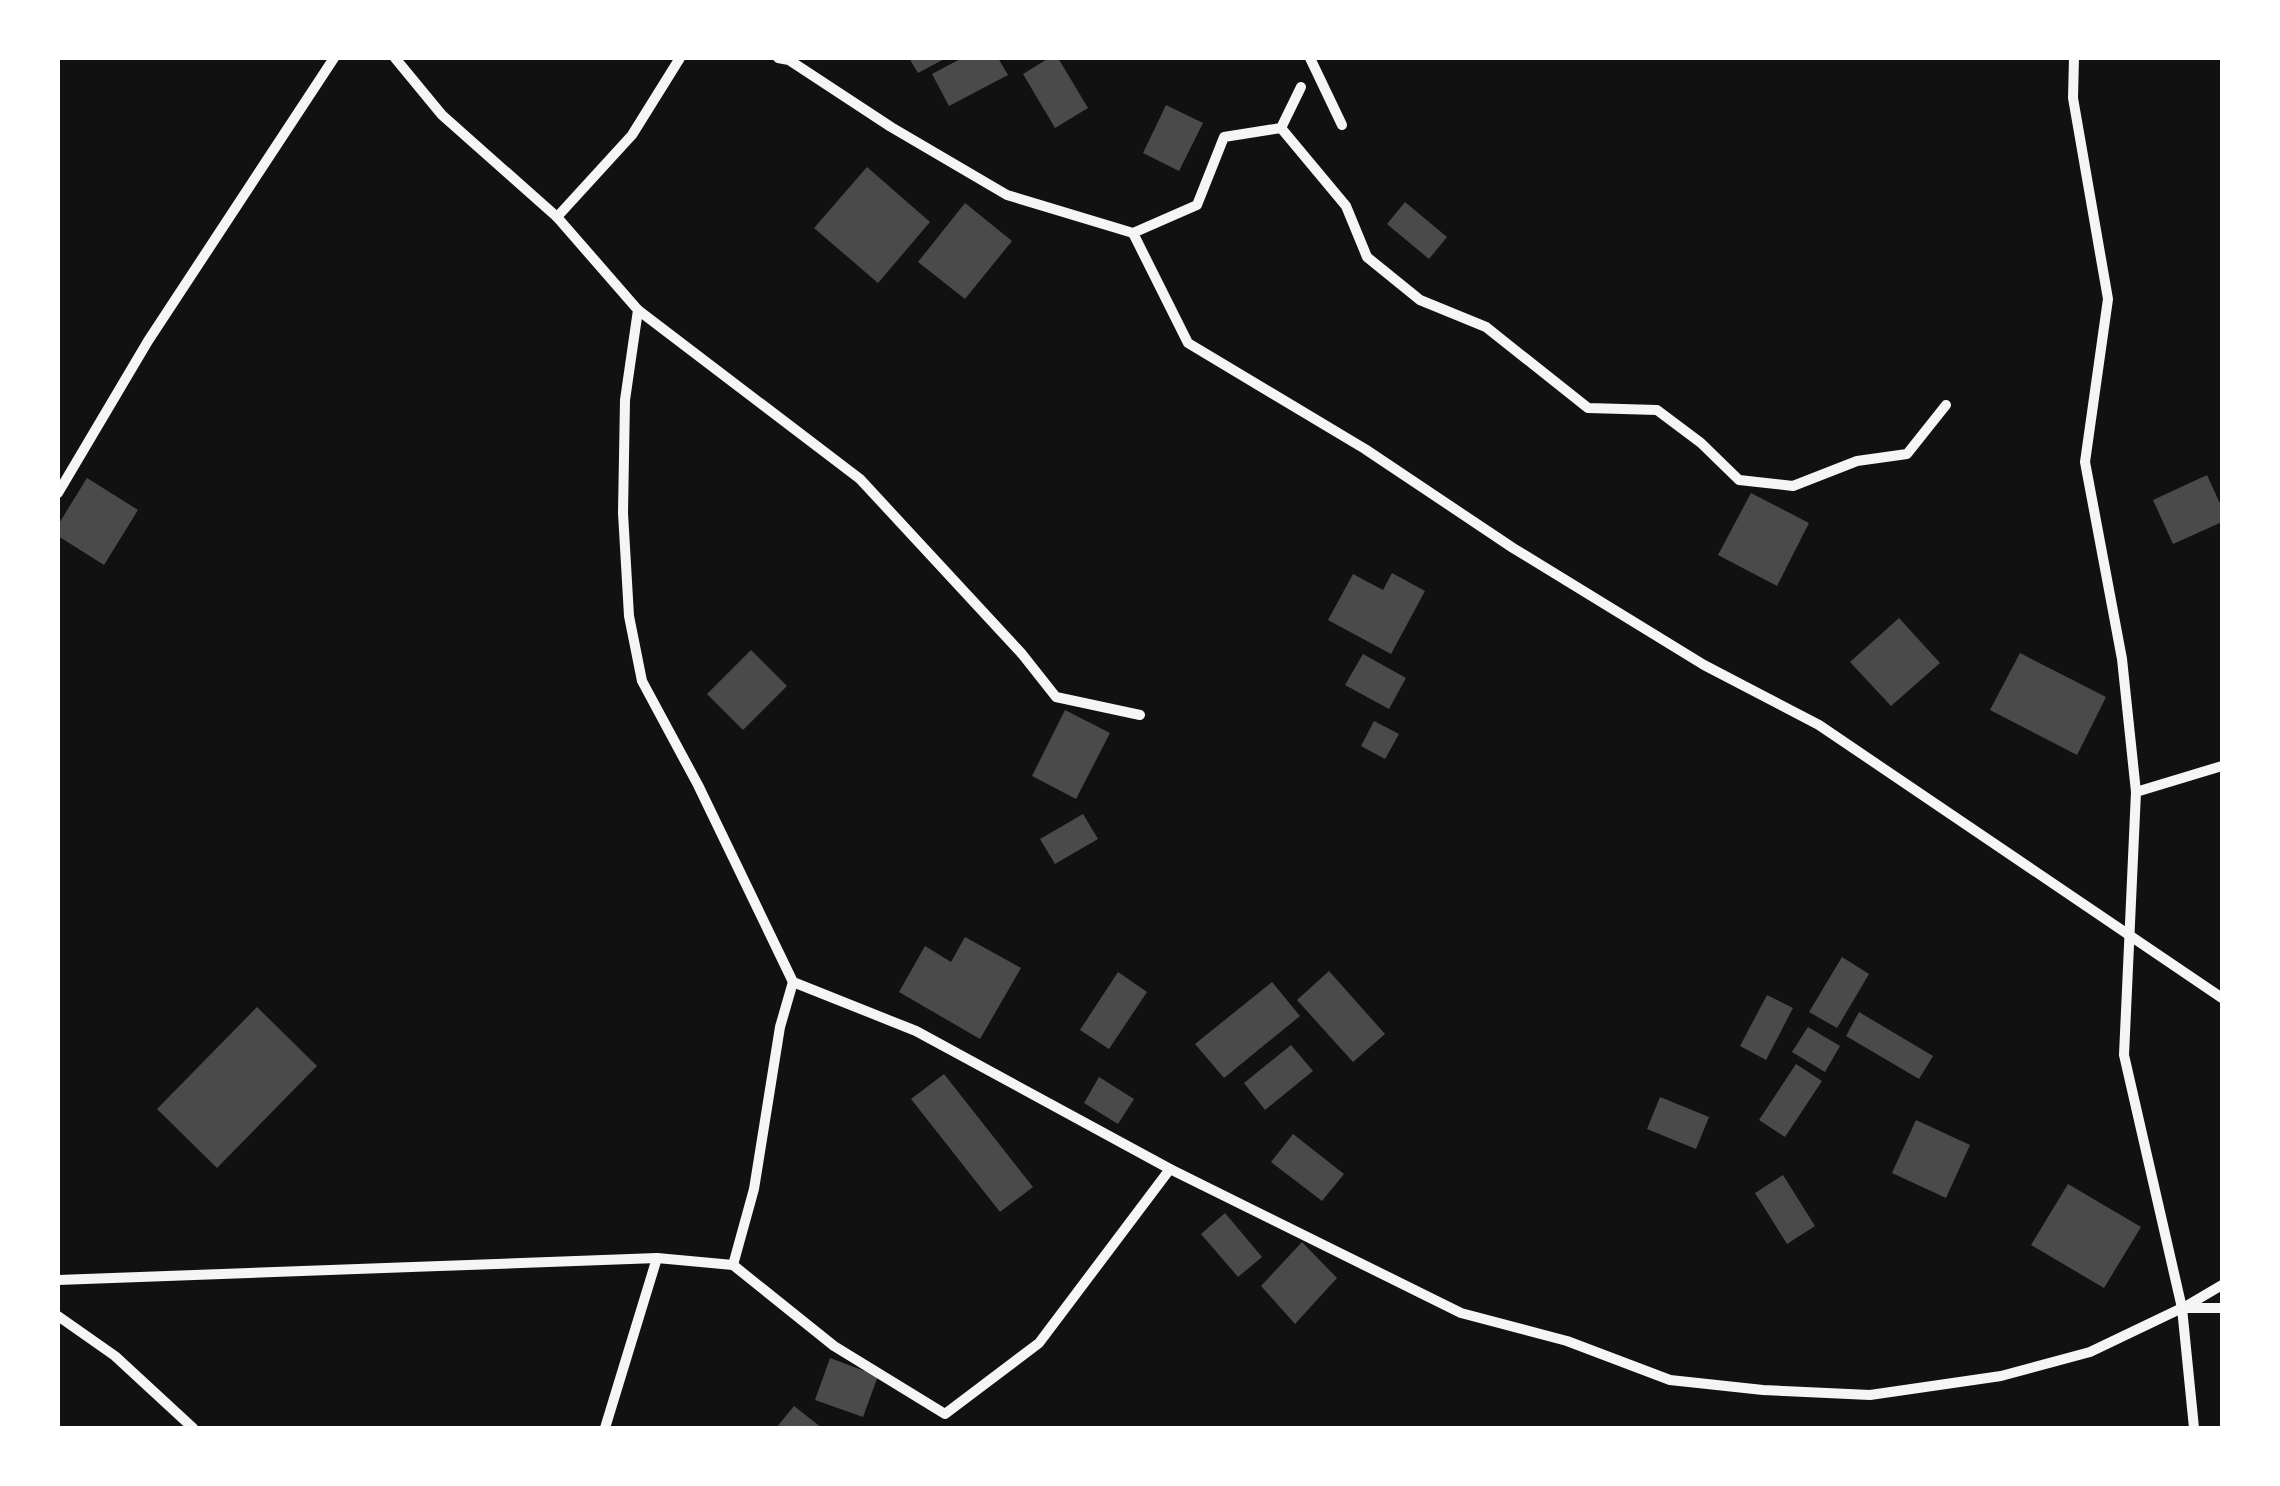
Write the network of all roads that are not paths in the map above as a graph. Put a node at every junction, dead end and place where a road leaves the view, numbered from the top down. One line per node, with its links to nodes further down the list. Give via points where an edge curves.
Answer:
1 (334, 58): 14 (street, via 148,341)
2 (395, 58): 10 (street, via 442,115)
3 (680, 58): 10 (street, via 632,135)
4 (778, 58): 11 (street, via 1007,195)
5 (1310, 58): 8 (street)
6 (2074, 58): 17 (street, via 2073,98 2108,299 2085,462 2122,659)
7 (1302, 86): 9 (street)
8 (1342, 124)
9 (1281, 128): 11 (street, via 1224,137 1197,205); 13 (street, via 1346,206 1367,257 1420,300 1486,327 1588,408 1657,410 1739,480 1792,486 1857,461 1907,454)
10 (558, 216): 12 (street)
11 (1133, 233): 18 (street, via 1188,344 1704,665 1819,725)
12 (638, 310): 15 (street, via 860,479 1056,697); 19 (street, via 625,400 623,513 629,616 642,681)
13 (1946, 404)
14 (58, 492)
15 (1140, 715)
16 (2222, 766): 17 (street)
17 (2136, 792): 18 (street)
18 (2129, 938): 20 (street); 26 (street, via 2124,1055)
19 (793, 982): 21 (street, via 916,1031); 23 (street)
20 (2222, 998)
21 (1170, 1169): 23 (street, via 1039,1344 944,1414 834,1346); 26 (street, via 1461,1313 1567,1341 1670,1380 1870,1395 2001,1376 2090,1352)
22 (657, 1258): 23 (street); 24 (street); 30 (street)
23 (733, 1265)
24 (58, 1280)
25 (2222, 1285): 26 (street)
26 (2182, 1308): 27 (street); 31 (street)
27 (2222, 1308)
28 (58, 1316): 29 (street, via 115,1356)
29 (193, 1428)
30 (604, 1428)
31 (2194, 1428)

